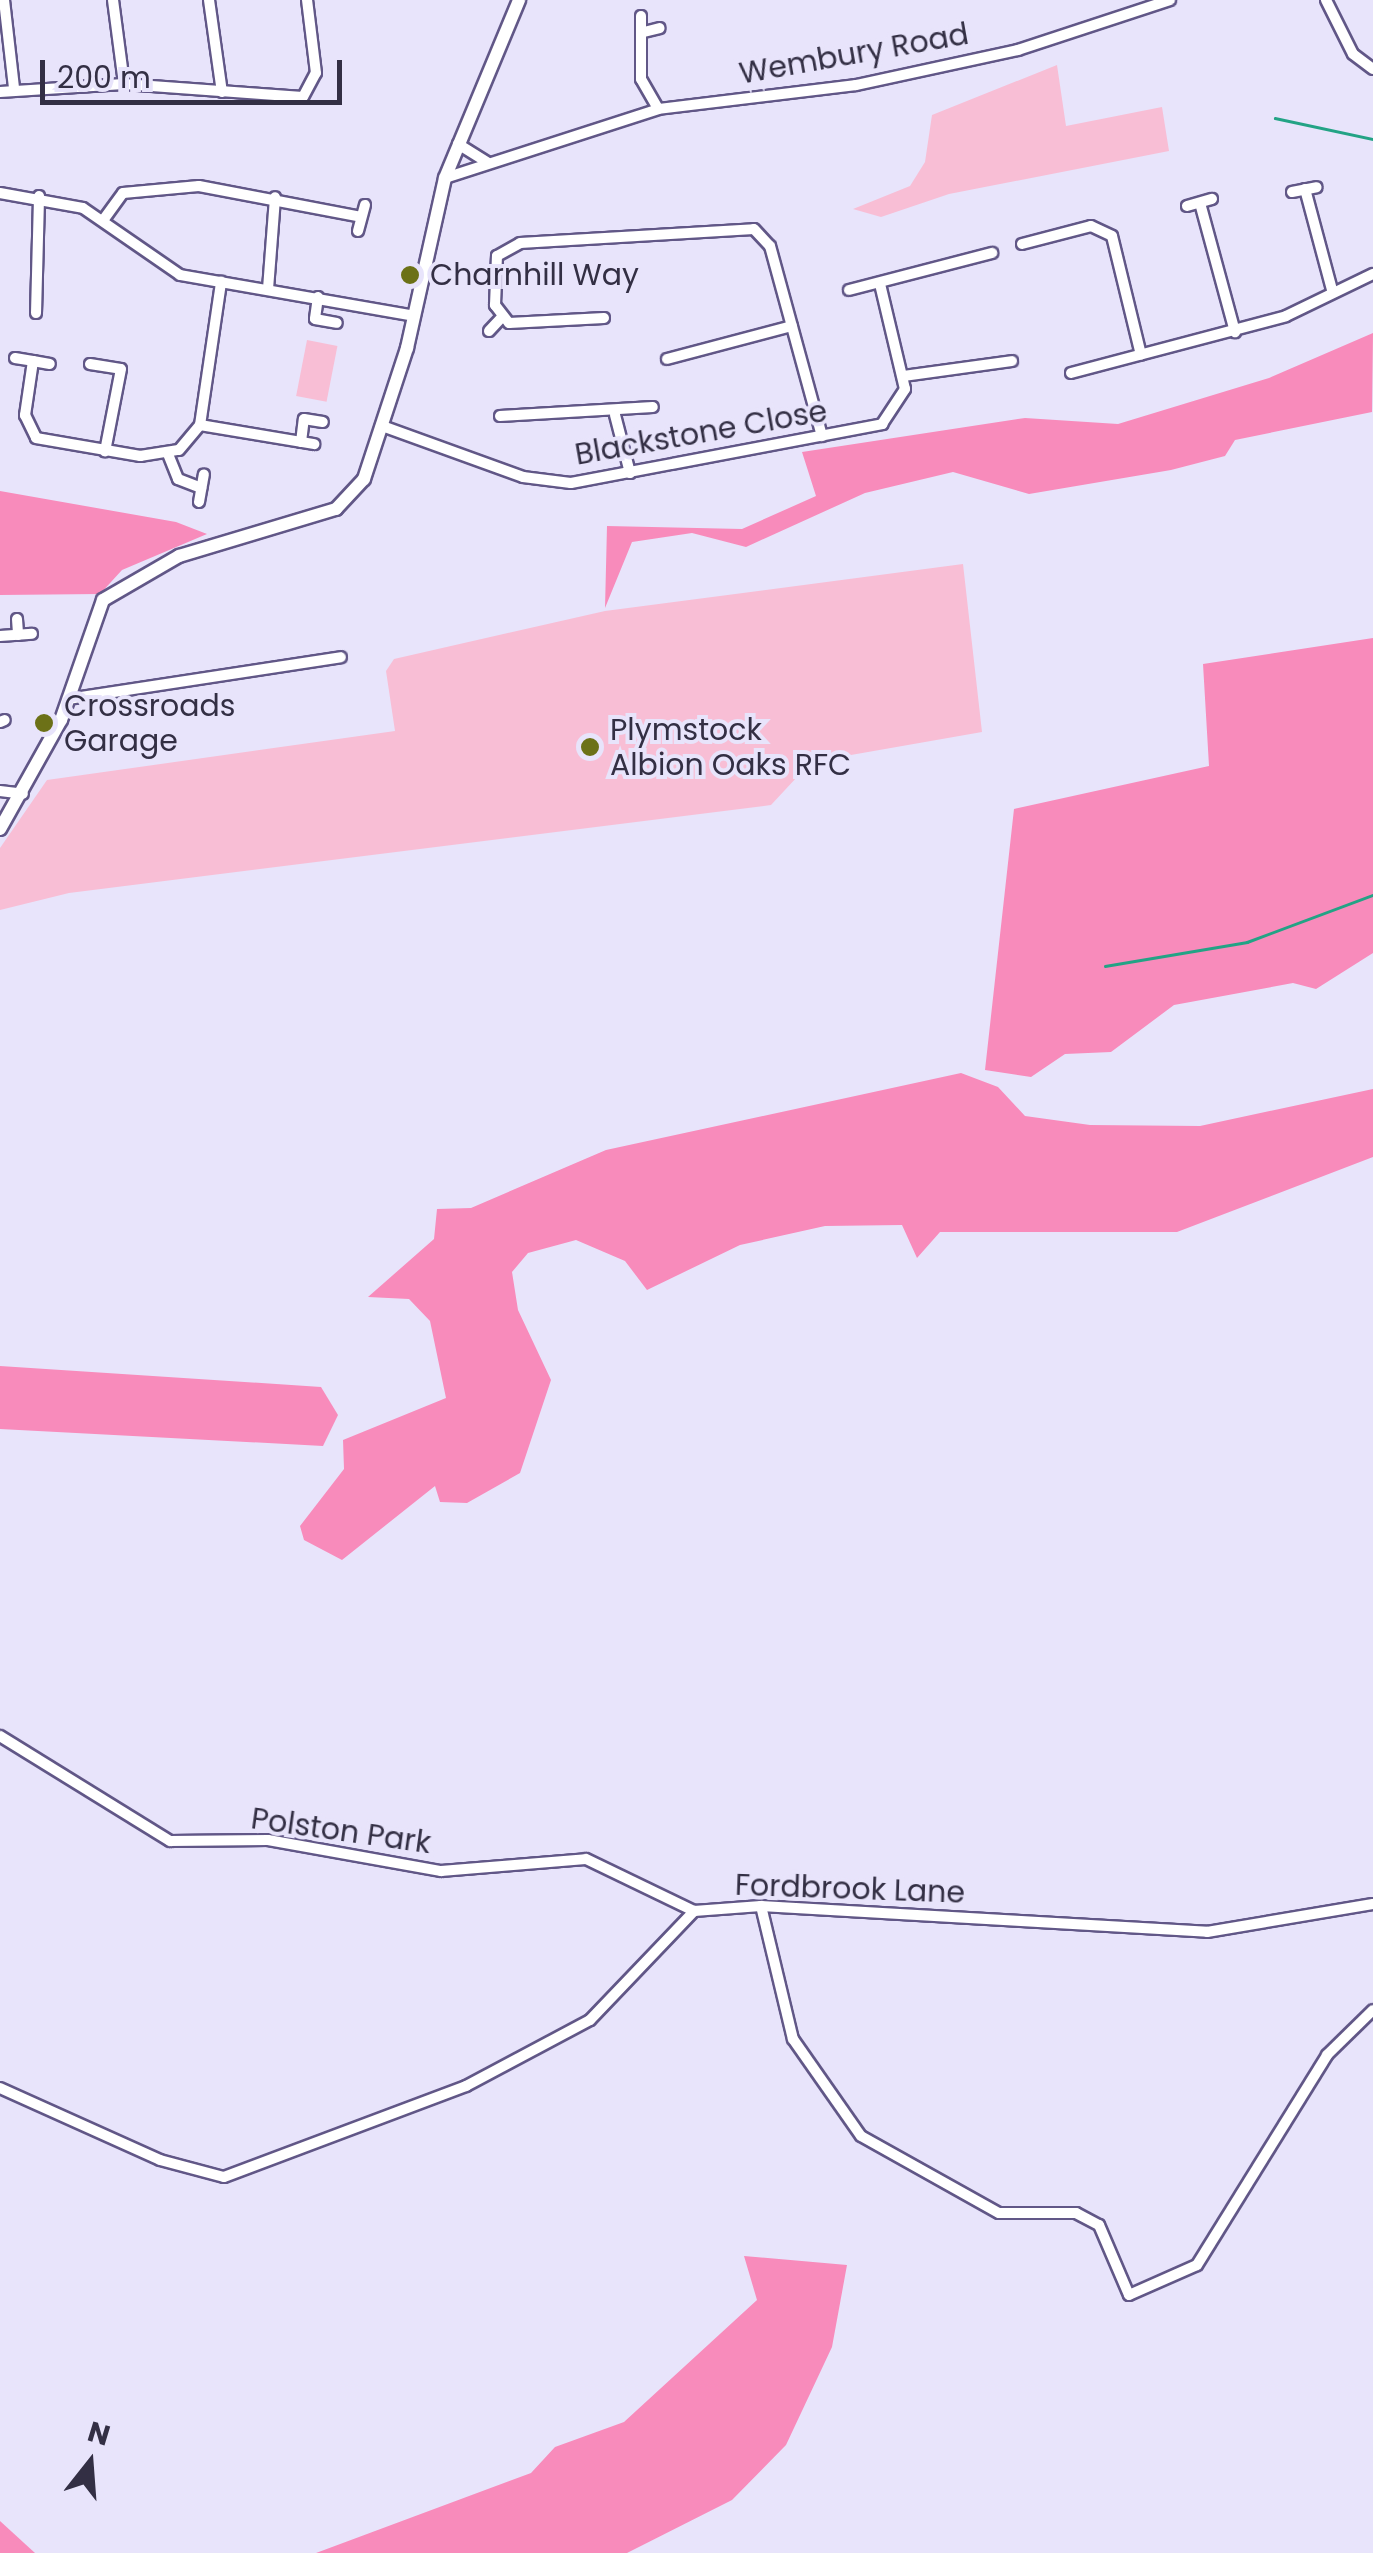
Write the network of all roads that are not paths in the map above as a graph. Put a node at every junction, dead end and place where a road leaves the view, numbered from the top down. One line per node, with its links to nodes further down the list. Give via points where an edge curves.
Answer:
1 (4, 0): 13 (street)
2 (114, 0): 12 (street)
3 (209, 0): 15 (street)
4 (307, 0): 15 (street, via 311,92)
5 (520, 0): 17 (street)
6 (1170, 0): 16 (street, Wembury Road, via 1018,50 856,85)
7 (1326, 0): 11 (street, via 1353,54)
8 (641, 16): 10 (street)
9 (660, 28): 10 (street)
10 (644, 32): 16 (street, via 641,79)
11 (1373, 68)
12 (124, 84): 13 (street); 15 (street)
13 (14, 88): 14 (street)
14 (0, 92)
15 (222, 92)
16 (658, 110): 18 (street, Wembury Road)
17 (458, 144): 18 (street, via 474,161); 19 (street)
18 (492, 162): 19 (street, Wembury Road)
19 (444, 178): 45 (street)
20 (1292, 192): 42 (street, via 1311,188)
21 (0, 194): 22 (street)
22 (39, 196): 27 (street); 44 (street, via 43,288)
23 (275, 196): 26 (street); 27 (street, via 138,191 115,199); 40 (street)
24 (1212, 200): 51 (street, via 1193,204)
25 (365, 205): 26 (street)
26 (361, 218): 28 (street)
27 (104, 219): 38 (street, via 153,265)
28 (358, 231)
29 (665, 231): 31 (street); 46 (street, via 507,246 493,268); 49 (street, via 742,226 763,236)
30 (1062, 234): 32 (street); 33 (street); 55 (street, via 1091,226 1112,236)
31 (666, 244)
32 (1022, 244)
33 (1067, 247)
34 (956, 249): 36 (street)
35 (992, 253): 36 (street)
36 (960, 262): 39 (street)
37 (1373, 274): 42 (street)
38 (220, 282): 40 (street); 70 (street)
39 (880, 284): 41 (street); 64 (street)
40 (268, 289): 43 (street)
41 (849, 290)
42 (1332, 290): 51 (street)
43 (318, 297): 45 (street); 48 (street, via 315,319)
44 (36, 314)
45 (414, 316): 71 (street)
46 (502, 317): 47 (street, via 523,325 587,314); 50 (street)
47 (604, 318)
48 (337, 323)
49 (792, 326): 54 (street); 73 (street)
50 (489, 331)
51 (1235, 332): 55 (street)
52 (682, 342): 54 (street)
53 (994, 350): 62 (street)
54 (685, 354): 57 (street)
55 (1141, 355): 63 (street, via 1097,361)
56 (14, 358): 58 (street)
57 (668, 359)
58 (32, 361): 60 (street); 76 (street, via 25,414 36,438)
59 (1012, 361): 62 (street)
60 (50, 364)
61 (90, 364): 76 (street, via 126,370)
62 (998, 364): 64 (street)
63 (1071, 373)
64 (903, 376): 73 (street, Blackstone Close, via 894,416)
65 (653, 407): 66 (street)
66 (615, 415): 68 (street); 78 (street)
67 (500, 416): 68 (street)
68 (546, 416): 72 (street)
69 (323, 422): 74 (street, via 304,419)
70 (200, 425): 74 (street); 77 (street)
71 (384, 427): 78 (street, Blackstone Close, via 549,483); 87 (street, via 364,478 336,509 178,556 115,589 86,628)
72 (546, 429)
73 (822, 436): 78 (street, Blackstone Close)
74 (301, 442): 75 (street)
75 (314, 444)
76 (106, 451): 77 (street)
77 (168, 454): 80 (street, via 178,479)
78 (630, 473)
79 (204, 474): 80 (street)
80 (202, 488): 81 (street)
81 (199, 502)
82 (16, 619): 85 (street)
83 (32, 634): 85 (street)
84 (0, 636): 85 (street)
85 (18, 636)
86 (340, 656): 87 (street)
87 (68, 699): 89 (street)
88 (0, 791): 89 (street)
89 (23, 794): 90 (street)
90 (0, 829)
91 (0, 1736): 94 (street, Polston Park, via 170,1841 268,1840 442,1871 586,1859)
92 (1373, 1904): 93 (street, Fordbrook Lane, via 1208,1932)
93 (762, 1906): 94 (street, Fordbrook Lane); 95 (street, via 793,2038 861,2136 999,2213 1076,2214 1099,2225 1130,2295 1197,2264 1327,2055)
94 (694, 1911): 96 (street, Fordbrook Lane, via 590,2020 466,2086 224,2177 160,2160)
95 (1373, 2010)
96 (0, 2088)

